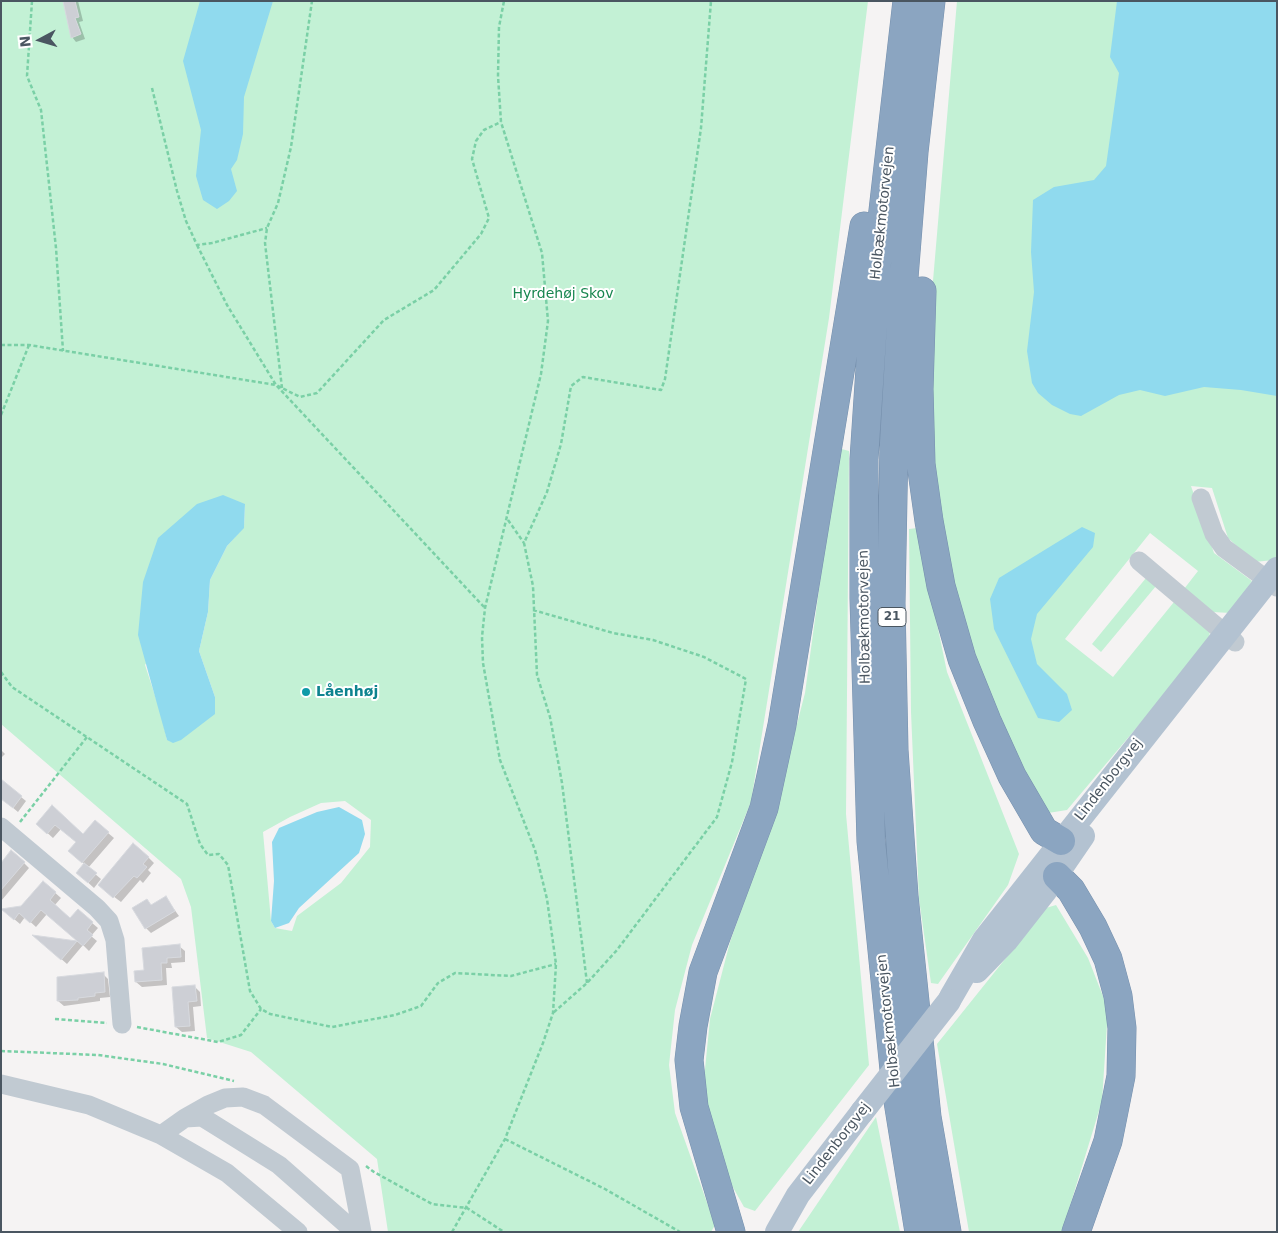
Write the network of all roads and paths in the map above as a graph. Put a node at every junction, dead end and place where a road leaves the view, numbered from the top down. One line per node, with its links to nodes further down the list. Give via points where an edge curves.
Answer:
1 (32, 1): 15 (path, via 27,76 41,110)
2 (312, 1): 11 (path, via 291,147 278,203)
3 (504, 1): 10 (path, via 499,27)
4 (711, 1): 21 (path, via 701,128 665,379 661,390 583,377 571,386 561,444 547,492)
5 (907, 1): 8 (highway, Holbækmotorvejen / 21)
6 (931, 1): 54 (highway, Holbækmotorvejen / 21, via 903,290 894,443 891,603 894,750 904,896 928,1117)
7 (946, 1): 30 (highway, via 920,312 921,464 941,586 962,659)
8 (900, 59): 50 (highway, via 878,142 782,725 766,799 703,972 693,1026 689,1060 694,1107); 53 (highway, Holbækmotorvejen / 21, via 872,331 864,459 864,608 871,841 896,1089)
9 (152, 88): 12 (path, via 176,191)
10 (501, 122): 17 (path, via 484,130 476,141 472,159 489,218 481,234 434,290 384,320 317,393 300,397); 20 (path, via 542,253 548,321 541,374)
11 (267, 228): 12 (path); 17 (path, via 265,244)
12 (197, 244): 16 (path, via 227,305)
13 (1, 345): 14 (path)
14 (30, 346): 15 (path); 18 (path)
15 (63, 351): 16 (path)
16 (276, 384): 17 (path); 24 (path)
17 (282, 388)
18 (1, 415)
19 (1201, 498): 23 (street, via 1214,534 1224,548)
20 (508, 520): 21 (path); 24 (path)
21 (524, 543): 25 (path, via 533,586)
22 (1139, 562): 26 (street)
23 (1275, 581): 26 (main road, Lindenborgvej)
24 (485, 608): 31 (path, via 483,663 500,760 535,850 547,899)
25 (533, 610): 32 (path, via 536,675 550,718 562,783); 32 (path, via 613,633 653,640 704,657 746,679 732,762 717,817 617,950)
26 (1230, 638): 30 (main road, Lindenborgvej); 30 (main road, Lindenborgvej, via 1082,836)
27 (1, 672): 28 (path, via 12,687)
28 (87, 737): 29 (path); 34 (path, via 187,804 200,844 208,854 219,854 228,865 250,991)
29 (6, 831): 37 (street, via 109,921 115,940)
30 (1049, 858): 33 (main road, Lindenborgvej, via 984,940); 33 (main road, Lindenborgvej, via 1006,941); 55 (highway, via 1093,927 1108,958 1122,1028 1121,1076 1108,1141)
31 (556, 964): 34 (path, via 511,976 455,973 438,983 421,1006 332,1027); 35 (path)
32 (587, 983): 35 (path)
33 (950, 999): 42 (main road, Lindenborgvej, bridge)
34 (261, 1010): 37 (path, via 241,1035 218,1042)
35 (553, 1013): 41 (path)
36 (55, 1019): 37 (path)
37 (122, 1024)
38 (1, 1084): 40 (street, via 89,1105)
39 (185, 1118): 40 (street); 45 (street, via 202,1117 279,1165); 46 (street, via 225,1098 243,1097 264,1105 350,1169)
40 (161, 1135): 44 (street, via 227,1173)
41 (505, 1139): 43 (path); 49 (path, via 605,1189)
42 (798, 1196): 51 (main road, Lindenborgvej); 52 (main road, Lindenborgvej)
43 (467, 1208): 47 (path); 48 (path)
44 (298, 1232)
45 (355, 1232)
46 (362, 1232)
47 (452, 1232)
48 (504, 1232)
49 (680, 1232)
50 (731, 1232)
51 (762, 1232)
52 (777, 1232)
53 (918, 1232)
54 (947, 1232)
55 (1076, 1232)

